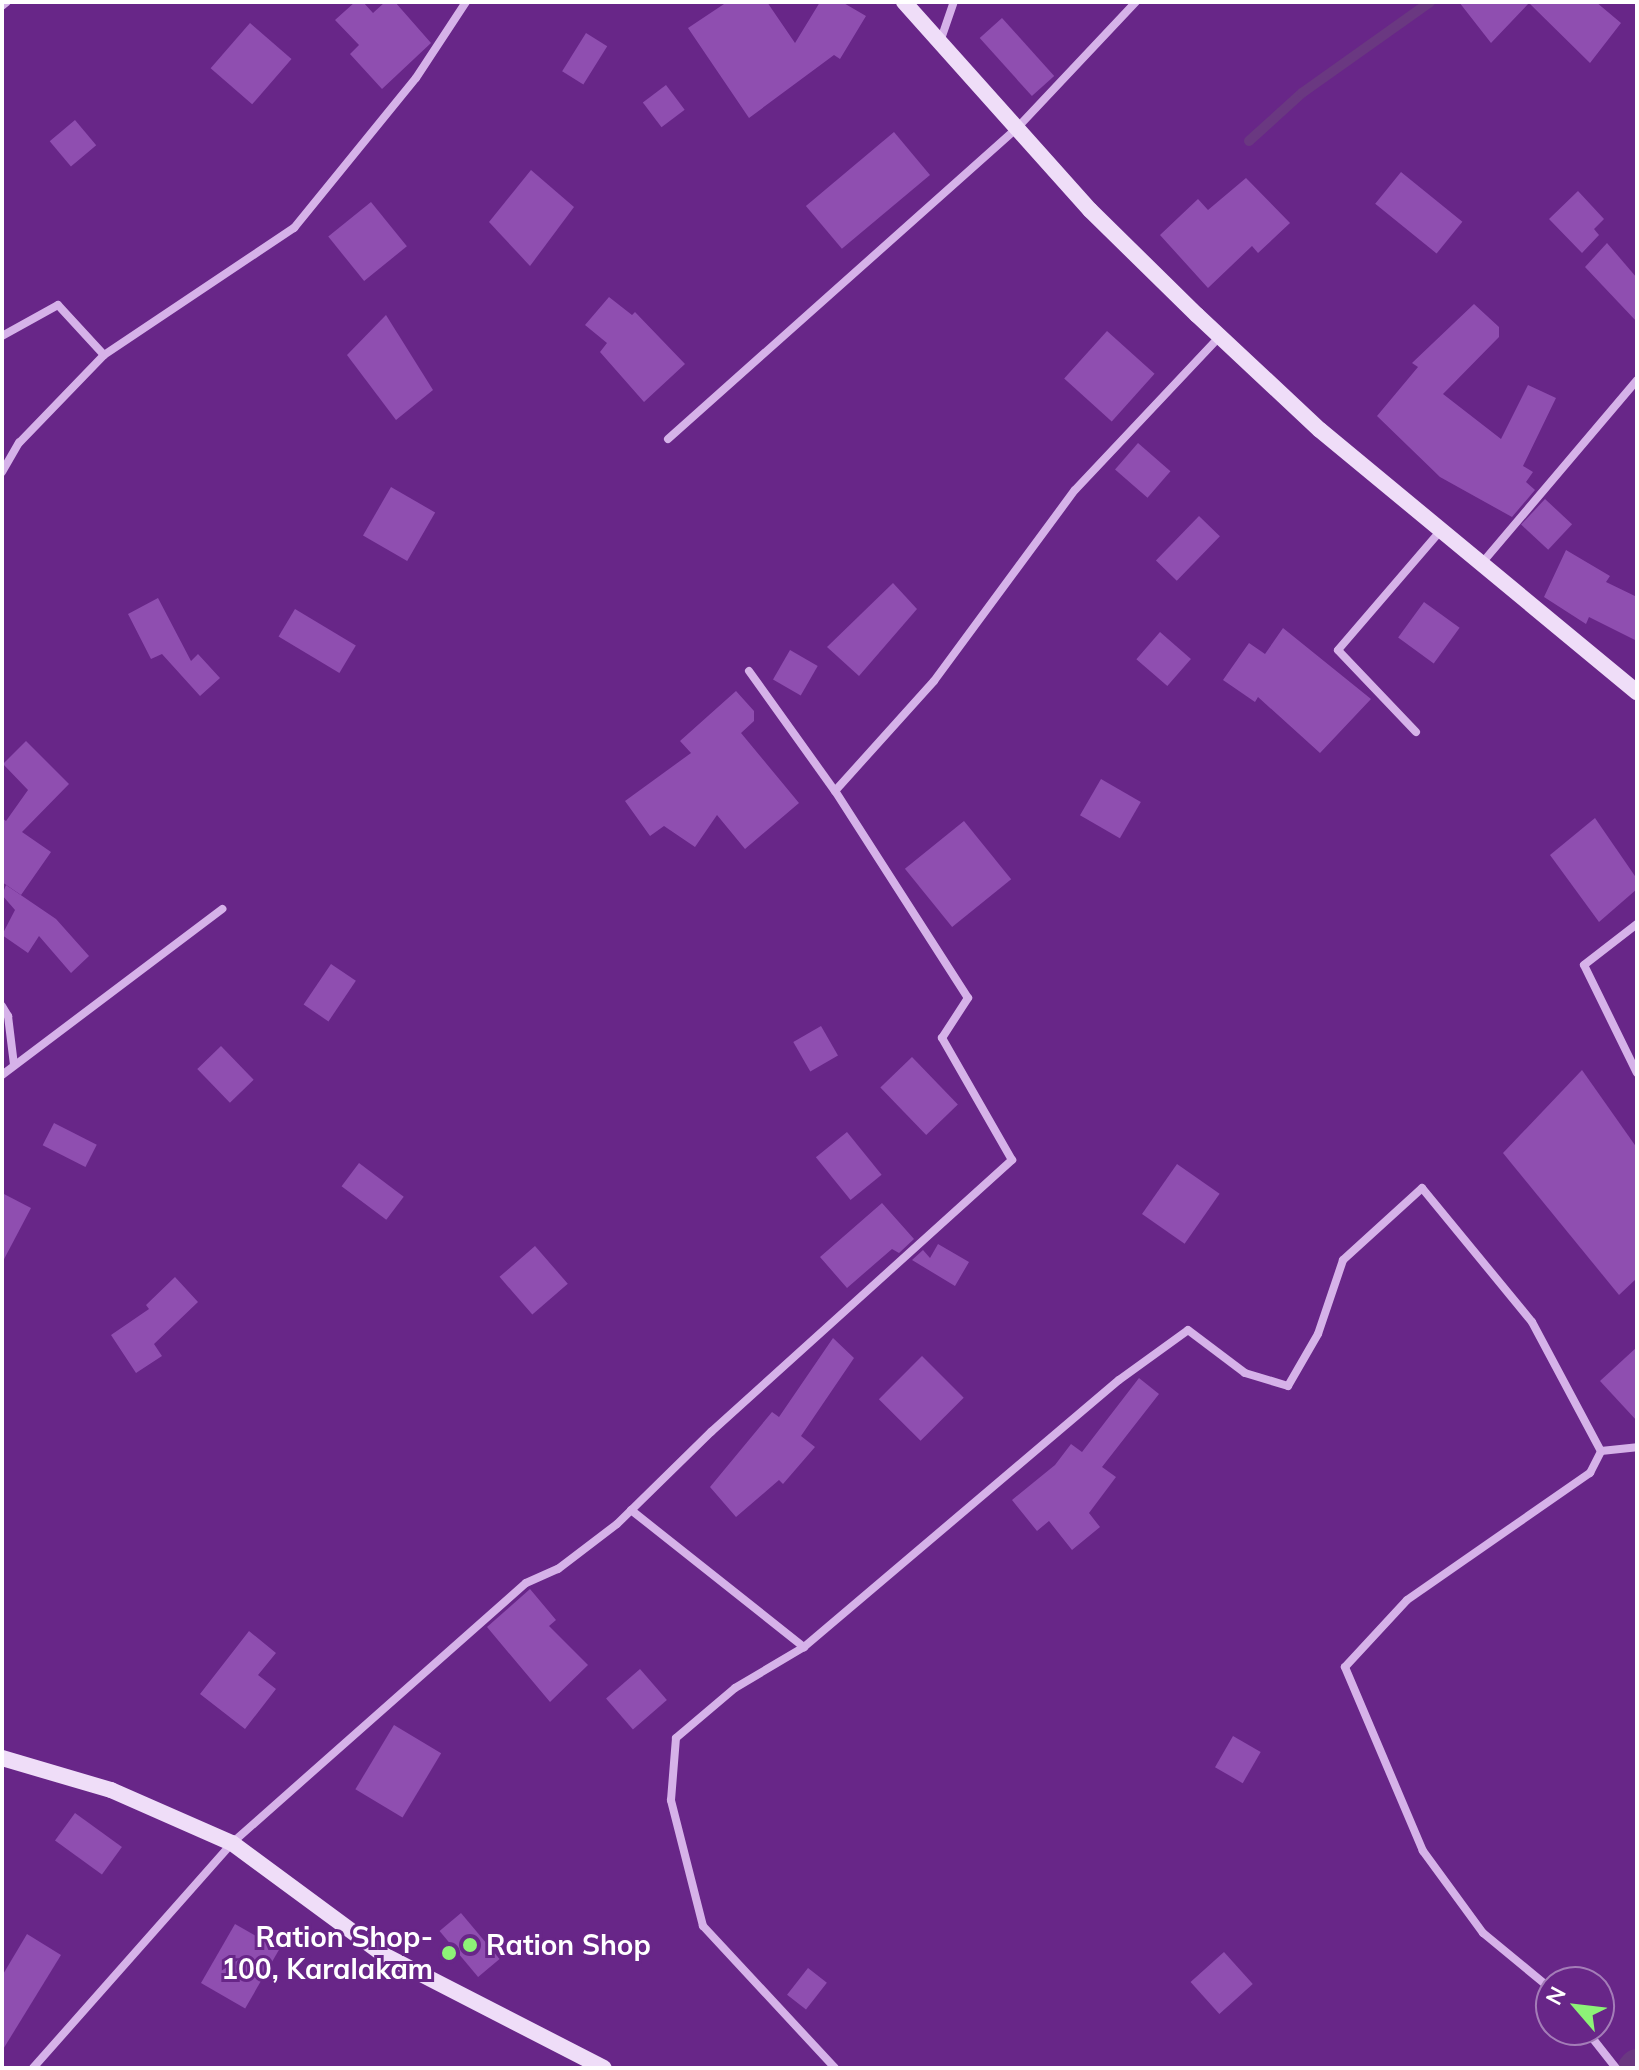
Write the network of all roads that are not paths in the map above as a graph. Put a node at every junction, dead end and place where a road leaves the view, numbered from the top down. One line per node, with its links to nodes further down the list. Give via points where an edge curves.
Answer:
1 (7, 2): 6 (street)
2 (466, 2): 11 (street, via 416,78 294,228)
3 (904, 2): 7 (main road)
4 (954, 2): 7 (street)
5 (1136, 2): 8 (street)
6 (2, 6)
7 (941, 39): 8 (main road)
8 (1018, 127): 10 (main road, via 1090,210); 13 (street)
9 (2, 336): 11 (street, via 58,305)
10 (1220, 336): 15 (main road, via 1320,430); 20 (street, via 1075,490 934,681)
11 (104, 355): 14 (street, via 19,443)
12 (1637, 380): 16 (street)
13 (668, 439)
14 (2, 472)
15 (1443, 528): 16 (main road); 19 (street, via 1338,650)
16 (1482, 563): 18 (main road)
17 (749, 671): 20 (street)
18 (1637, 692)
19 (1416, 732)
20 (835, 791): 29 (street, via 968,998 942,1038 1012,1160)
21 (222, 909): 24 (street)
22 (1637, 924): 25 (street, via 1584,965)
23 (2, 1006): 24 (street)
24 (14, 1065): 26 (street)
25 (1637, 1073)
26 (2, 1075)
27 (1637, 1447): 28 (street)
28 (1601, 1451): 30 (street, via 1532,1322 1422,1188 1343,1260 1318,1334 1288,1386 1245,1373 1188,1330 1119,1380); 33 (street, via 1590,1473 1407,1600 1345,1667 1423,1851 1483,1933)
29 (631, 1510): 30 (street); 32 (street, via 558,1569 526,1583 504,1601)
30 (804, 1647): 37 (street, via 735,1688 676,1738 671,1800 703,1926)
31 (2, 1758): 32 (main road, via 126,1795)
32 (232, 1843): 35 (street); 36 (main road, via 384,1955)
33 (1535, 1976)
34 (1599, 2046): 38 (street)
35 (33, 2068)
36 (604, 2068)
37 (835, 2068)
38 (1616, 2068)

